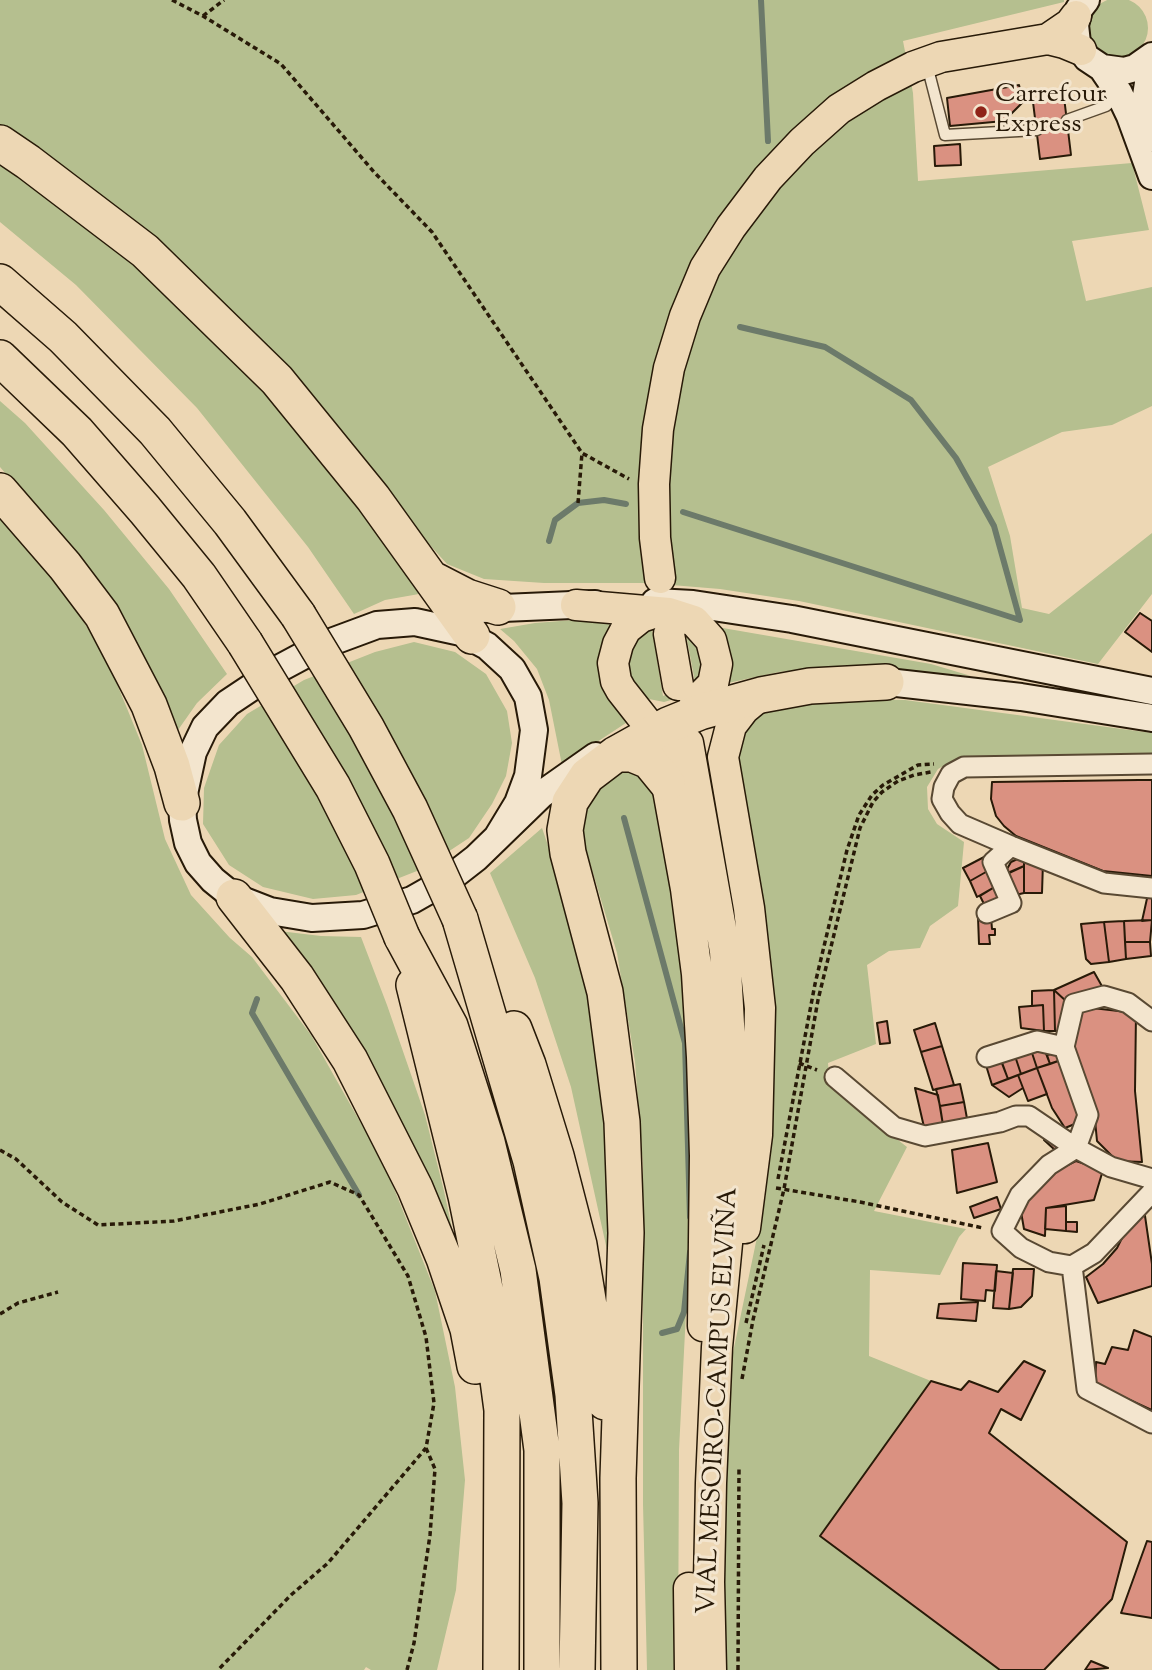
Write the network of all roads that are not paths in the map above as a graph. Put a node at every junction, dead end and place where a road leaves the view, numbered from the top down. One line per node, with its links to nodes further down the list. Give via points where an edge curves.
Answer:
1 (1082, 5): 2 (main road, via 1070,24); 4 (street, via 1075,34)
2 (1048, 39): 4 (main road); 5 (main road)
3 (1152, 56): 4 (street, via 1124,71); 10 (street, via 1145,115)
4 (1091, 59): 6 (street)
5 (927, 62): 8 (lane, via 944,135); 15 (main road, via 893,76 839,110 802,142 768,178 705,268 668,368 658,429 654,484)
6 (1119, 93): 7 (lane, via 1106,106); 10 (street)
7 (1067, 120)
8 (1037, 130)
9 (0, 144): 14 (highway, via 145,251 277,380 373,498)
10 (1150, 168)
11 (0, 282): 36 (highway, bridge, via 63,337 155,431 298,615 410,809)
12 (0, 358): 37 (highway, bridge, via 77,432 145,510 246,643 333,787)
13 (0, 491): 30 (highway, via 102,615 149,705)
14 (429, 578): 17 (highway); 19 (highway)
15 (660, 578)
16 (576, 605): 17 (street); 18 (main road); 21 (street, via 651,602 752,612)
17 (498, 607): 19 (street)
18 (662, 623): 22 (main road); 22 (main road, via 687,617 711,640 717,664 713,684); 25 (main road, via 641,617 626,629 613,663 621,690)
19 (464, 625): 30 (street, via 377,625 323,645 282,667 228,703 205,727 192,752); 31 (street, via 512,669 532,713 528,776)
20 (886, 682): 22 (street, via 801,678); 23 (highway, via 810,686); 24 (street)
21 (1152, 691)
22 (687, 694): 25 (street)
23 (761, 695): 25 (highway); 46 (main road, via 730,726 724,748 754,944 760,1063 757,1135 732,1301)
24 (1152, 718)
25 (651, 728): 27 (highway); 29 (main road); 31 (street, via 565,777)
26 (688, 743): 46 (main road, VIAL MESOIRO-CAMPUS ELVIÑA, via 725,951 732,1079 726,1269)
27 (615, 754): 29 (highway, via 649,761); 48 (highway, via 577,789 565,830 605,992 620,1089 626,1233)
28 (1152, 764): 32 (street, via 983,766 964,767 951,774 942,799 950,813 960,824)
29 (667, 783): 46 (main road, via 697,974)
30 (182, 803): 34 (street, via 188,843 198,863)
31 (498, 836): 34 (street, via 449,879 412,900 363,915 312,918 270,911)
32 (1011, 846): 33 (street, via 1104,883); 35 (street, via 993,862 1010,903)
33 (1152, 888)
34 (234, 897): 49 (highway, via 297,978 351,1060 415,1188 468,1329)
35 (987, 913)
36 (460, 919): 48 (highway, via 501,996 556,1156 579,1245); 52 (highway, via 531,1161 556,1278 573,1395 580,1503)
37 (402, 937): 49 (highway, via 466,1196 486,1298 502,1410); 51 (highway, via 450,1026 487,1142 518,1270 542,1450)
38 (1152, 1021): 39 (street, via 1128,1003 1104,996 1074,1004)
39 (1064, 1047): 40 (street, via 1037,1041); 42 (street, via 1088,1115)
40 (987, 1057)
41 (835, 1077): 42 (street, via 894,1127 904,1130 925,1136 1029,1116)
42 (1076, 1147): 43 (street, via 1111,1167); 45 (street, via 1020,1195 1002,1231 1021,1248 1049,1262)
43 (1152, 1179)
44 (1152, 1192): 45 (street, via 1094,1253)
45 (1072, 1266): 47 (street, via 1087,1389)
46 (710, 1352): 54 (main road, VIAL MESOIRO-CAMPUS ELVIÑA, via 692,1456); 55 (main road, VIAL MESOIRO-CAMPUS ELVIÑA)
47 (1152, 1423)
48 (618, 1478): 53 (highway)
49 (503, 1541): 50 (highway)
50 (501, 1670)
51 (542, 1670)
52 (578, 1670)
53 (619, 1670)
54 (690, 1670)
55 (711, 1670)

